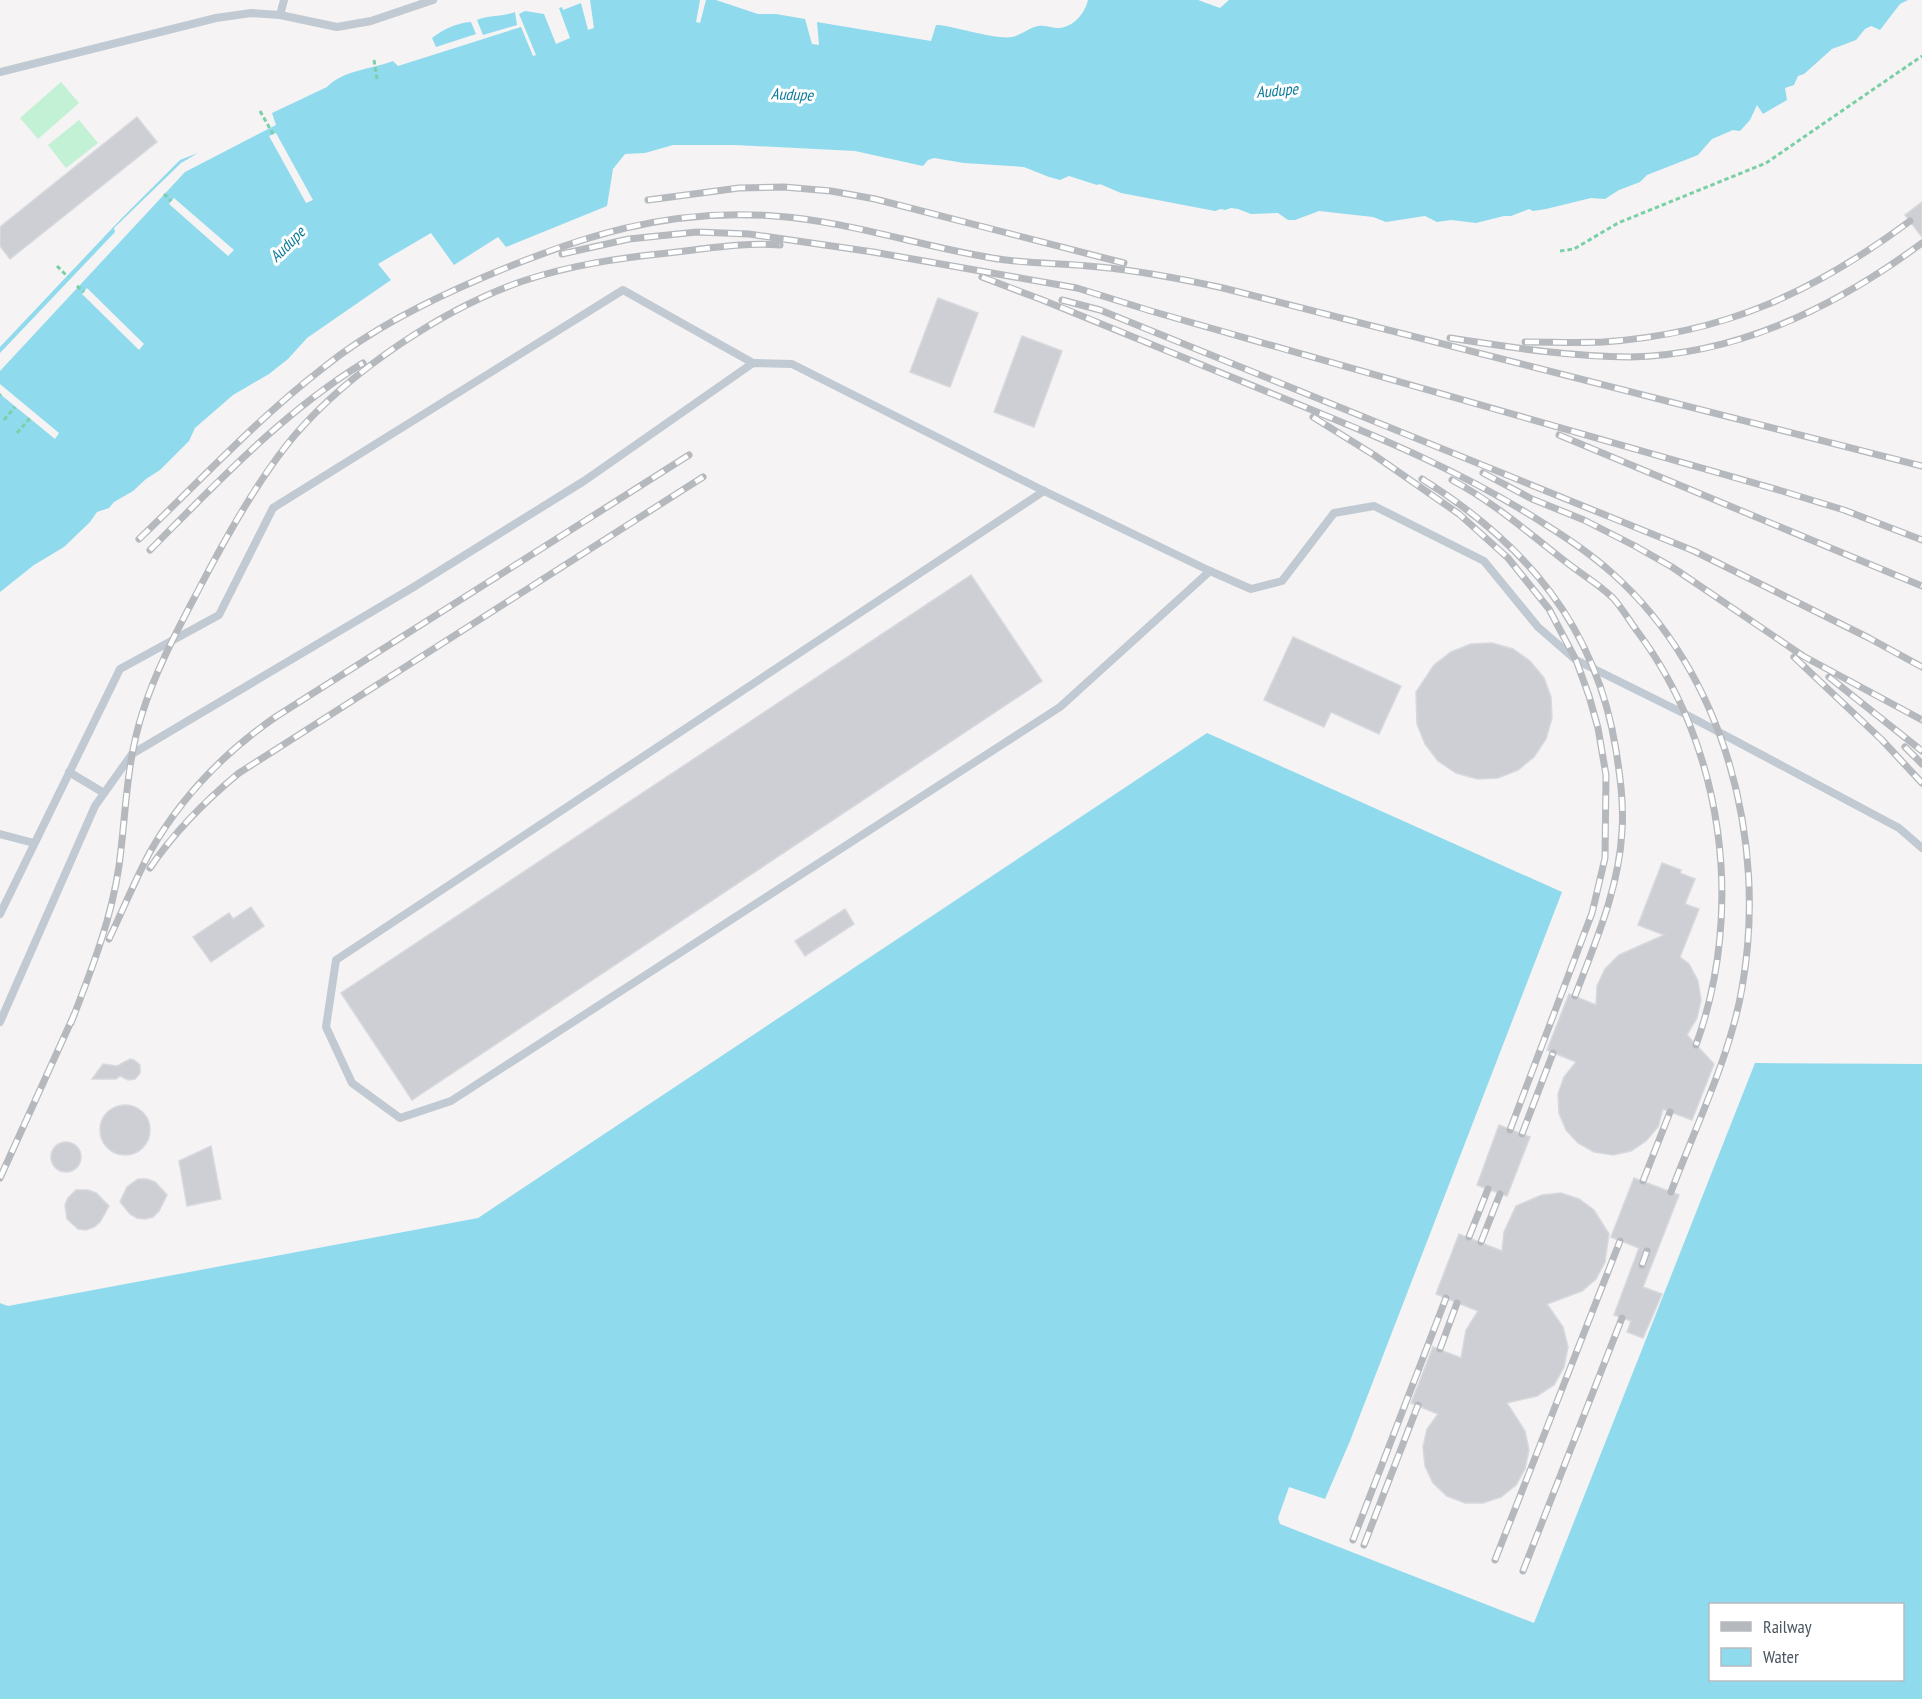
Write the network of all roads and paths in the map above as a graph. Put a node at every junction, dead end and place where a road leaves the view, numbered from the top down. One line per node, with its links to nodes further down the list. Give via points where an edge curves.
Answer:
1 (284, 0): 3 (lane)
2 (433, 0): 3 (lane, via 371,21 337,27)
3 (280, 15): 6 (lane, via 251,13 216,18)
4 (1922, 56): 12 (path, via 1766,163 1618,223 1574,249)
5 (375, 60): 7 (path)
6 (0, 72)
7 (377, 79)
8 (260, 111): 9 (path)
9 (273, 134)
10 (164, 194): 11 (path)
11 (171, 201)
12 (1560, 251)
13 (57, 267): 14 (path)
14 (68, 277)
15 (77, 286): 16 (path)
16 (84, 292)
17 (753, 363): 22 (lane, via 792,364); 24 (lane, via 622,290 273,508 219,615 120,669); 25 (lane, via 584,481 132,754)
18 (15, 406): 20 (path)
19 (30, 418): 21 (path)
20 (4, 420)
21 (17, 433)
22 (1044, 490): 23 (lane); 23 (lane, via 336,960 326,1027 352,1083 400,1118 451,1101 1060,707)
23 (1210, 572): 28 (lane, via 1251,589 1282,581 1334,513 1374,506 1484,561 1538,627 1576,660 1899,828)
24 (69, 772): 25 (lane); 27 (lane)
25 (104, 793): 30 (lane)
26 (0, 834): 27 (lane)
27 (33, 843): 29 (lane)
28 (1922, 848)
29 (0, 914)
30 (0, 1022)

